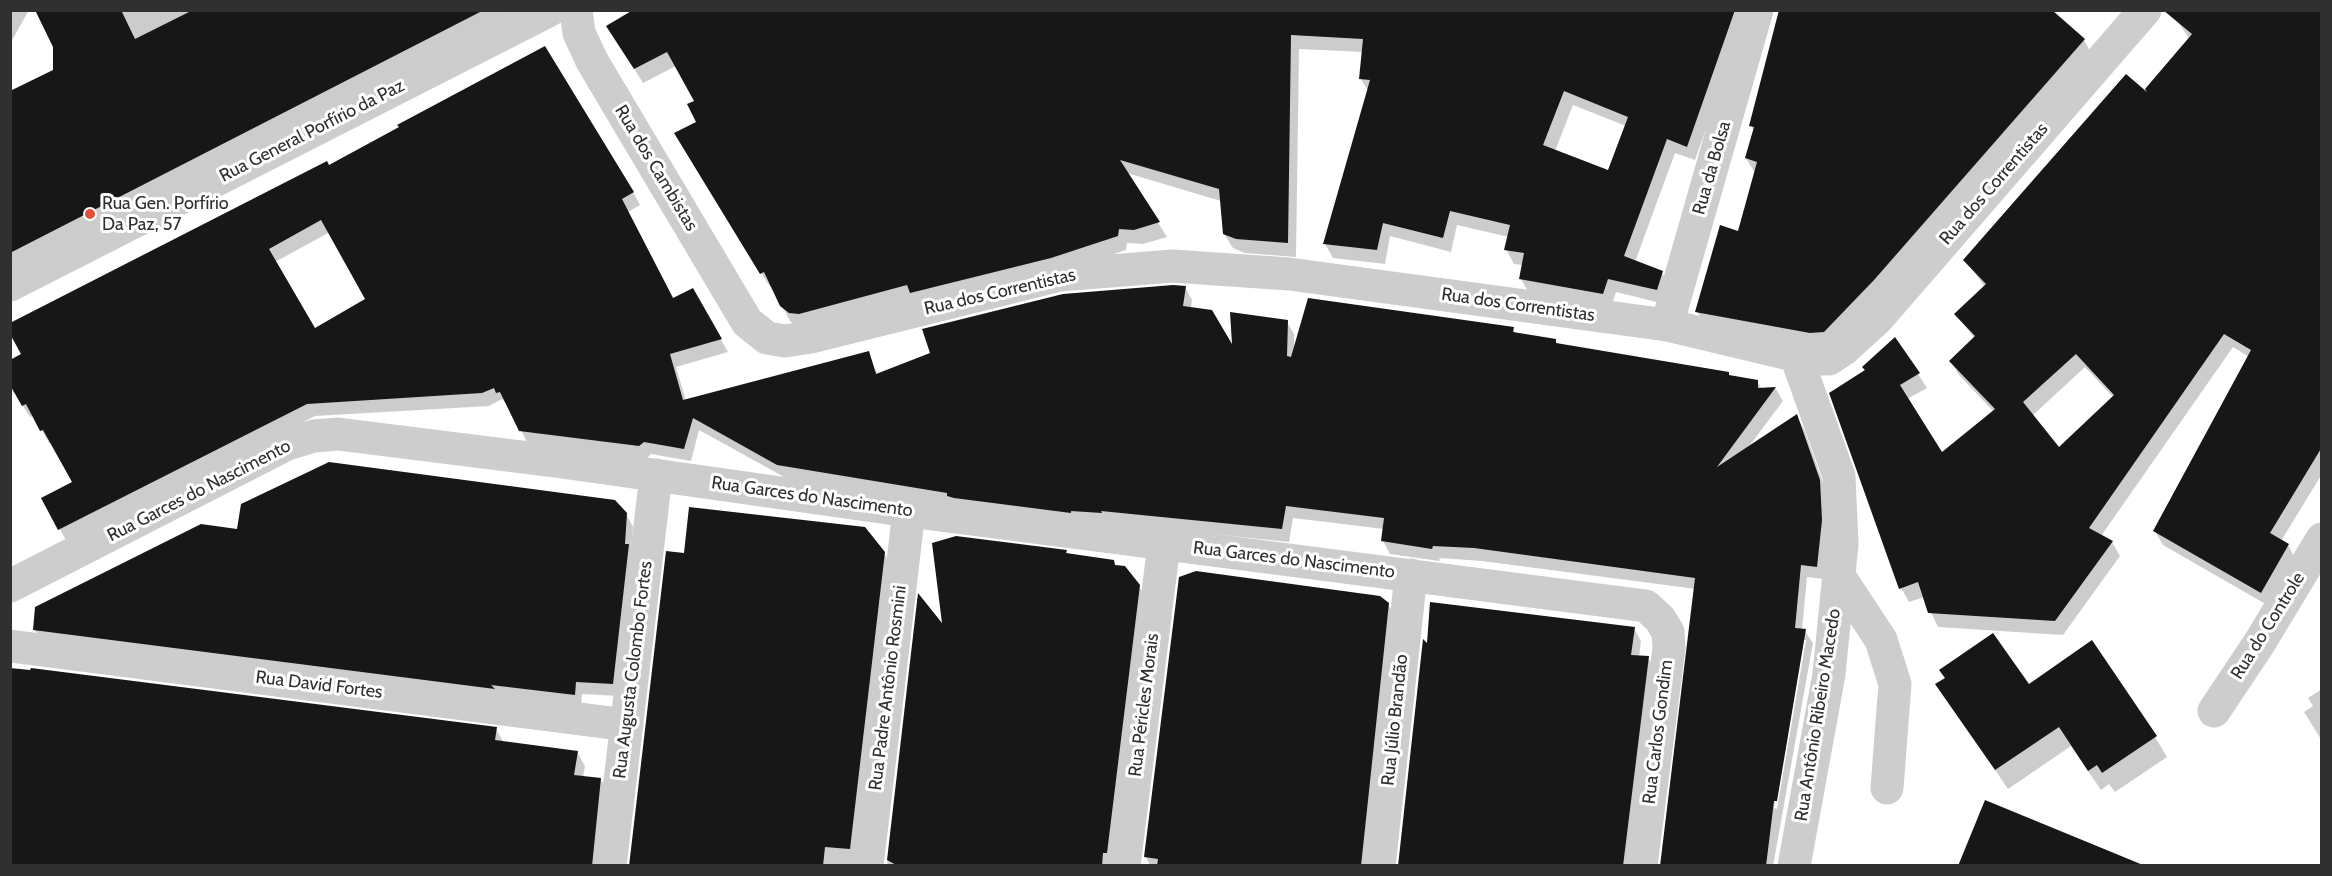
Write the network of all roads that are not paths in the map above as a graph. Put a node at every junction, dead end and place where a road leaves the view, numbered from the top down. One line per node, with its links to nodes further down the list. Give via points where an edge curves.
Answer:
1 (550, 10): 5 (street, Rua General Porfírio da Paz)
2 (576, 10): 6 (street, Rua dos Cambistas, via 579,33 592,61)
3 (1757, 10): 7 (street, Rua da Bolsa)
4 (2145, 10): 8 (street, Rua dos Correntistas, via 1878,318 1829,359)
5 (10, 285)
6 (747, 322): 7 (street, Rua dos Correntistas, via 767,338 785,341 1060,275 1173,266 1289,274)
7 (1667, 325): 8 (street, Rua dos Correntistas)
8 (1797, 356): 14 (street, Rua Antônio Ribeiro Macedo, via 1839,476)
9 (657, 475): 10 (street, Rua Garces do Nascimento); 15 (street, Rua Garces do Nascimento, via 338,434 314,436 287,444); 19 (street, Rua Augusta Colombo Fortes)
10 (909, 511): 12 (street, Rua Garces do Nascimento); 22 (street, Rua Padre Antônio Rosmini)
11 (2322, 539): 18 (street, Rua do Controle)
12 (1164, 544): 13 (street, Rua Garces do Nascimento); 23 (street, Rua Péricles Morais)
13 (1411, 575): 16 (street, Rua Garces do Nascimento); 24 (street, Rua Júlio Brandão)
14 (1839, 576): 20 (street, via 1881,640 1895,684); 26 (street, Rua Antônio Ribeiro Macedo, via 1829,674)
15 (10, 586)
16 (1646, 606): 25 (street, Rua Carlos Gondim, via 1668,632 1669,648)
17 (10, 646): 19 (street, Rua David Fortes)
18 (2214, 711)
19 (627, 725): 21 (street, Rua Augusta Colombo Fortes)
20 (1887, 788)
21 (610, 866)
22 (867, 866)
23 (1124, 866)
24 (1379, 866)
25 (1641, 866)
26 (1794, 866)

